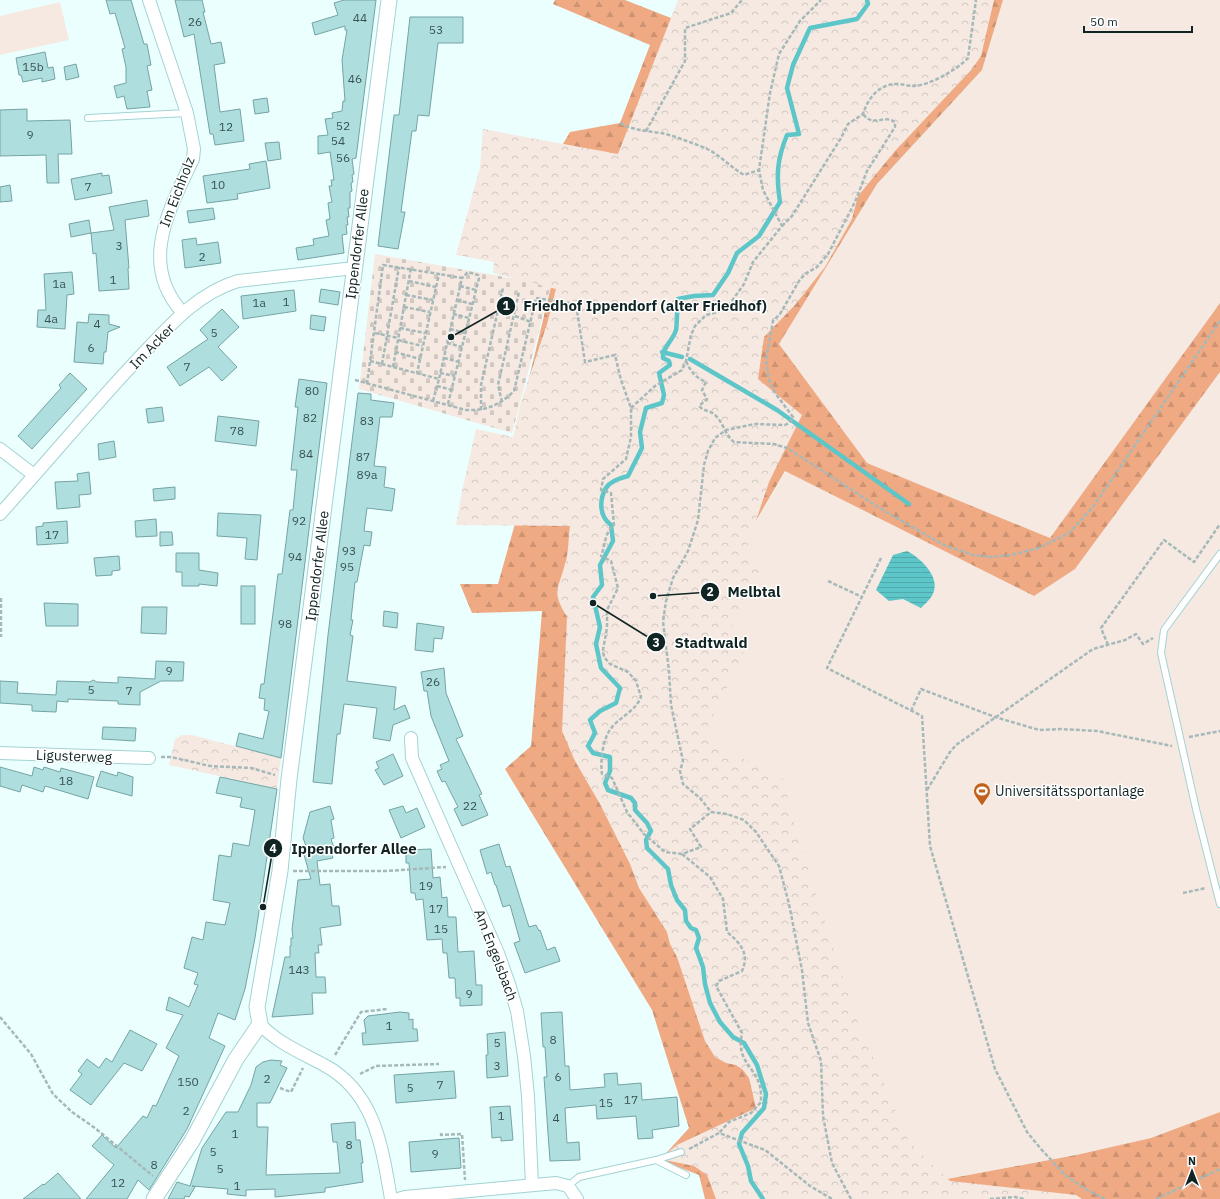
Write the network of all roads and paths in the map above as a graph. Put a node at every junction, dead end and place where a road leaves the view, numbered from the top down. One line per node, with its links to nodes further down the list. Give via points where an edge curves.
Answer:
1 (149, 0): 6 (street, Im Eichholz)
2 (389, 0): 14 (street, Ippendorfer Allee)
3 (742, 0): 10 (path, via 731,14 685,28 685,61)
4 (821, 0): 11 (path, via 800,21 779,54 770,93)
5 (976, 0): 7 (path, via 968,58 963,64 929,82 914,86 896,84 874,92 866,103)
6 (188, 113): 8 (lane); 31 (street, Im Eichholz, via 194,149 162,232 159,247 165,286)
7 (863, 114): 12 (path, via 848,124 792,216); 68 (path, via 872,121 891,119 895,122 895,127 867,170 855,202 828,254 817,267 799,281 771,328 771,342 766,360 768,380 793,417 790,424 754,424)
8 (88, 118)
9 (620, 123): 10 (path, via 631,129)
10 (646, 130): 11 (path, via 700,146 744,175)
11 (759, 170): 12 (path, via 764,190)
12 (782, 226): 51 (path, via 753,262 744,284 729,305 718,312 706,315 695,326 690,335)
13 (399, 267): 15 (path); 39 (path, via 383,265); 42 (path)
14 (354, 268): 31 (street, Im Acker, via 238,281 221,286); 57 (street, Ippendorfer Allee)
15 (411, 268): 16 (path); 18 (path)
16 (439, 274): 17 (path); 20 (path)
17 (462, 278): 19 (path); 22 (path, via 468,272 478,275)
18 (409, 281): 20 (path); 24 (path)
19 (460, 286): 22 (path); 26 (path)
20 (436, 287): 25 (path)
21 (504, 288): 29 (path)
22 (476, 290): 27 (path)
23 (519, 292): 33 (path)
24 (406, 295): 25 (path); 28 (path)
25 (433, 300): 30 (path)
26 (457, 300): 27 (path); 32 (path)
27 (472, 304): 34 (path)
28 (404, 307): 30 (path); 37 (path)
29 (499, 308): 33 (path); 67 (path, via 481,385)
30 (430, 312): 40 (path)
31 (183, 313): 70 (street, Im Acker, via 107,391)
32 (454, 314): 34 (path); 38 (path)
33 (515, 315): 36 (path); 64 (path, via 498,385)
34 (469, 318): 41 (path)
35 (1220, 321): 68 (path, via 1092,508 1069,533 1039,548 1011,555 973,555 944,545 886,512 787,448 774,444 734,442 726,434)
36 (531, 322): 64 (path, via 514,391); 66 (path, via 536,298 576,304 585,362 615,355)
37 (400, 328): 40 (path); 43 (path)
38 (450, 329): 41 (path); 44 (path)
39 (375, 333): 42 (path); 50 (path)
40 (425, 334): 45 (path)
41 (465, 334): 46 (path)
42 (387, 335): 43 (path); 53 (path)
43 (398, 339): 45 (path); 47 (path)
44 (447, 343): 46 (path); 48 (path)
45 (422, 346): 49 (path)
46 (462, 347): 52 (path)
47 (395, 352): 49 (path); 54 (path)
48 (444, 358): 52 (path); 55 (path)
49 (420, 359): 56 (path)
50 (370, 361): 53 (path); 60 (path)
51 (686, 361): 66 (path, via 682,370 655,386); 68 (path, via 690,371 706,382 702,390 707,399 699,406 702,410 712,412)
52 (459, 362): 58 (path)
53 (382, 364): 54 (path)
54 (393, 367): 56 (path)
55 (440, 372): 58 (path); 59 (path)
56 (417, 373): 59 (path)
57 (341, 376): 60 (path); 101 (street, Ippendorfer Allee, via 280,871 257,1007)
58 (455, 376): 62 (path)
59 (439, 379): 61 (path)
60 (367, 384): 63 (path)
61 (437, 386): 62 (path); 63 (path)
62 (452, 390): 65 (path)
63 (433, 400): 65 (path)
64 (502, 402): 67 (path)
65 (448, 404): 67 (path, via 466,410)
66 (631, 408): 93 (path, via 631,437 626,459 603,480 601,490 611,493 614,525 606,534 601,556 611,561 618,588 607,610 603,650 604,657 610,664 628,672 636,680 642,697 638,704 608,732 600,764 603,774 612,778 628,812 644,834 666,852)
67 (481, 410)
68 (726, 430): 92 (path, via 715,438 708,450 698,520 688,551 673,578 663,622 671,705 683,761 680,772 683,784 700,798)
69 (0, 449): 70 (street)
70 (34, 475): 71 (street, Im Acker)
71 (0, 514)
72 (1220, 524): 80 (path, via 1195,563 1164,540 1101,628)
73 (1220, 554): 78 (lane)
74 (880, 558): 76 (path)
75 (828, 581): 76 (path)
76 (862, 597): 81 (path, via 827,668)
77 (0, 598): 79 (path)
78 (1164, 630): 80 (path, via 1143,644 1136,634); 85 (lane, via 1161,654)
79 (1, 637)
80 (1108, 645): 82 (path, via 1093,649)
81 (911, 711): 82 (path, via 921,689); 91 (path, via 922,716)
82 (995, 717): 86 (path, via 1039,730 1097,731); 91 (path, via 956,745)
83 (1220, 731): 85 (path)
84 (411, 738): 94 (street, Am Engelsbach, via 412,758)
85 (1180, 739): 86 (lane)
86 (1182, 746): 96 (lane)
87 (0, 753): 89 (street, Ligusterweg)
88 (164, 756): 90 (path, via 210,766 252,768)
89 (149, 758)
90 (278, 776)
91 (927, 791): 125 (path, via 930,846 995,1069 1027,1132 1041,1149 1064,1174)
92 (711, 812): 93 (path, via 690,829 701,847); 122 (path, via 728,814 744,820 756,832 779,866 802,970 808,1024 821,1061 823,1116 832,1164)
93 (682, 854): 108 (path, via 710,878 723,899 727,932 744,949 745,965 742,971 719,981 716,986 742,1033 742,1056 760,1086 761,1102 751,1112 729,1122)
94 (459, 865): 95 (path, via 387,871); 114 (street, Am Engelsbach, via 498,953 517,1011 528,1096)
95 (291, 871)
96 (1216, 886): 97 (path); 98 (lane)
97 (1183, 893)
98 (1220, 904)
99 (387, 1009): 102 (path, via 361,1012)
100 (0, 1017): 113 (path, via 31,1054 52,1094)
101 (260, 1024): 113 (street, via 236,1059); 118 (street, via 270,1035 334,1070 359,1094 377,1128)
102 (335, 1055)
103 (439, 1064): 105 (path, via 376,1066)
104 (302, 1069): 106 (path, via 291,1092)
105 (360, 1074)
106 (280, 1088)
107 (440, 1133): 116 (path, via 462,1134)
108 (719, 1133): 109 (path); 121 (path, via 765,1150 810,1186)
109 (681, 1152): 110 (lane)
110 (656, 1160): 112 (lane); 115 (lane, via 579,1177)
111 (1220, 1169): 126 (path)
112 (686, 1175)
113 (164, 1184): 117 (street)
114 (532, 1185): 115 (street, via 556,1183); 116 (street)
115 (568, 1186): 120 (street)
116 (466, 1191): 119 (street, via 405,1196)
117 (154, 1199)
118 (391, 1199)
119 (398, 1199)
120 (577, 1199)
121 (832, 1199)
122 (851, 1199)
123 (990, 1199): 124 (path)
124 (1024, 1199)
125 (1105, 1199)
126 (1156, 1199)

